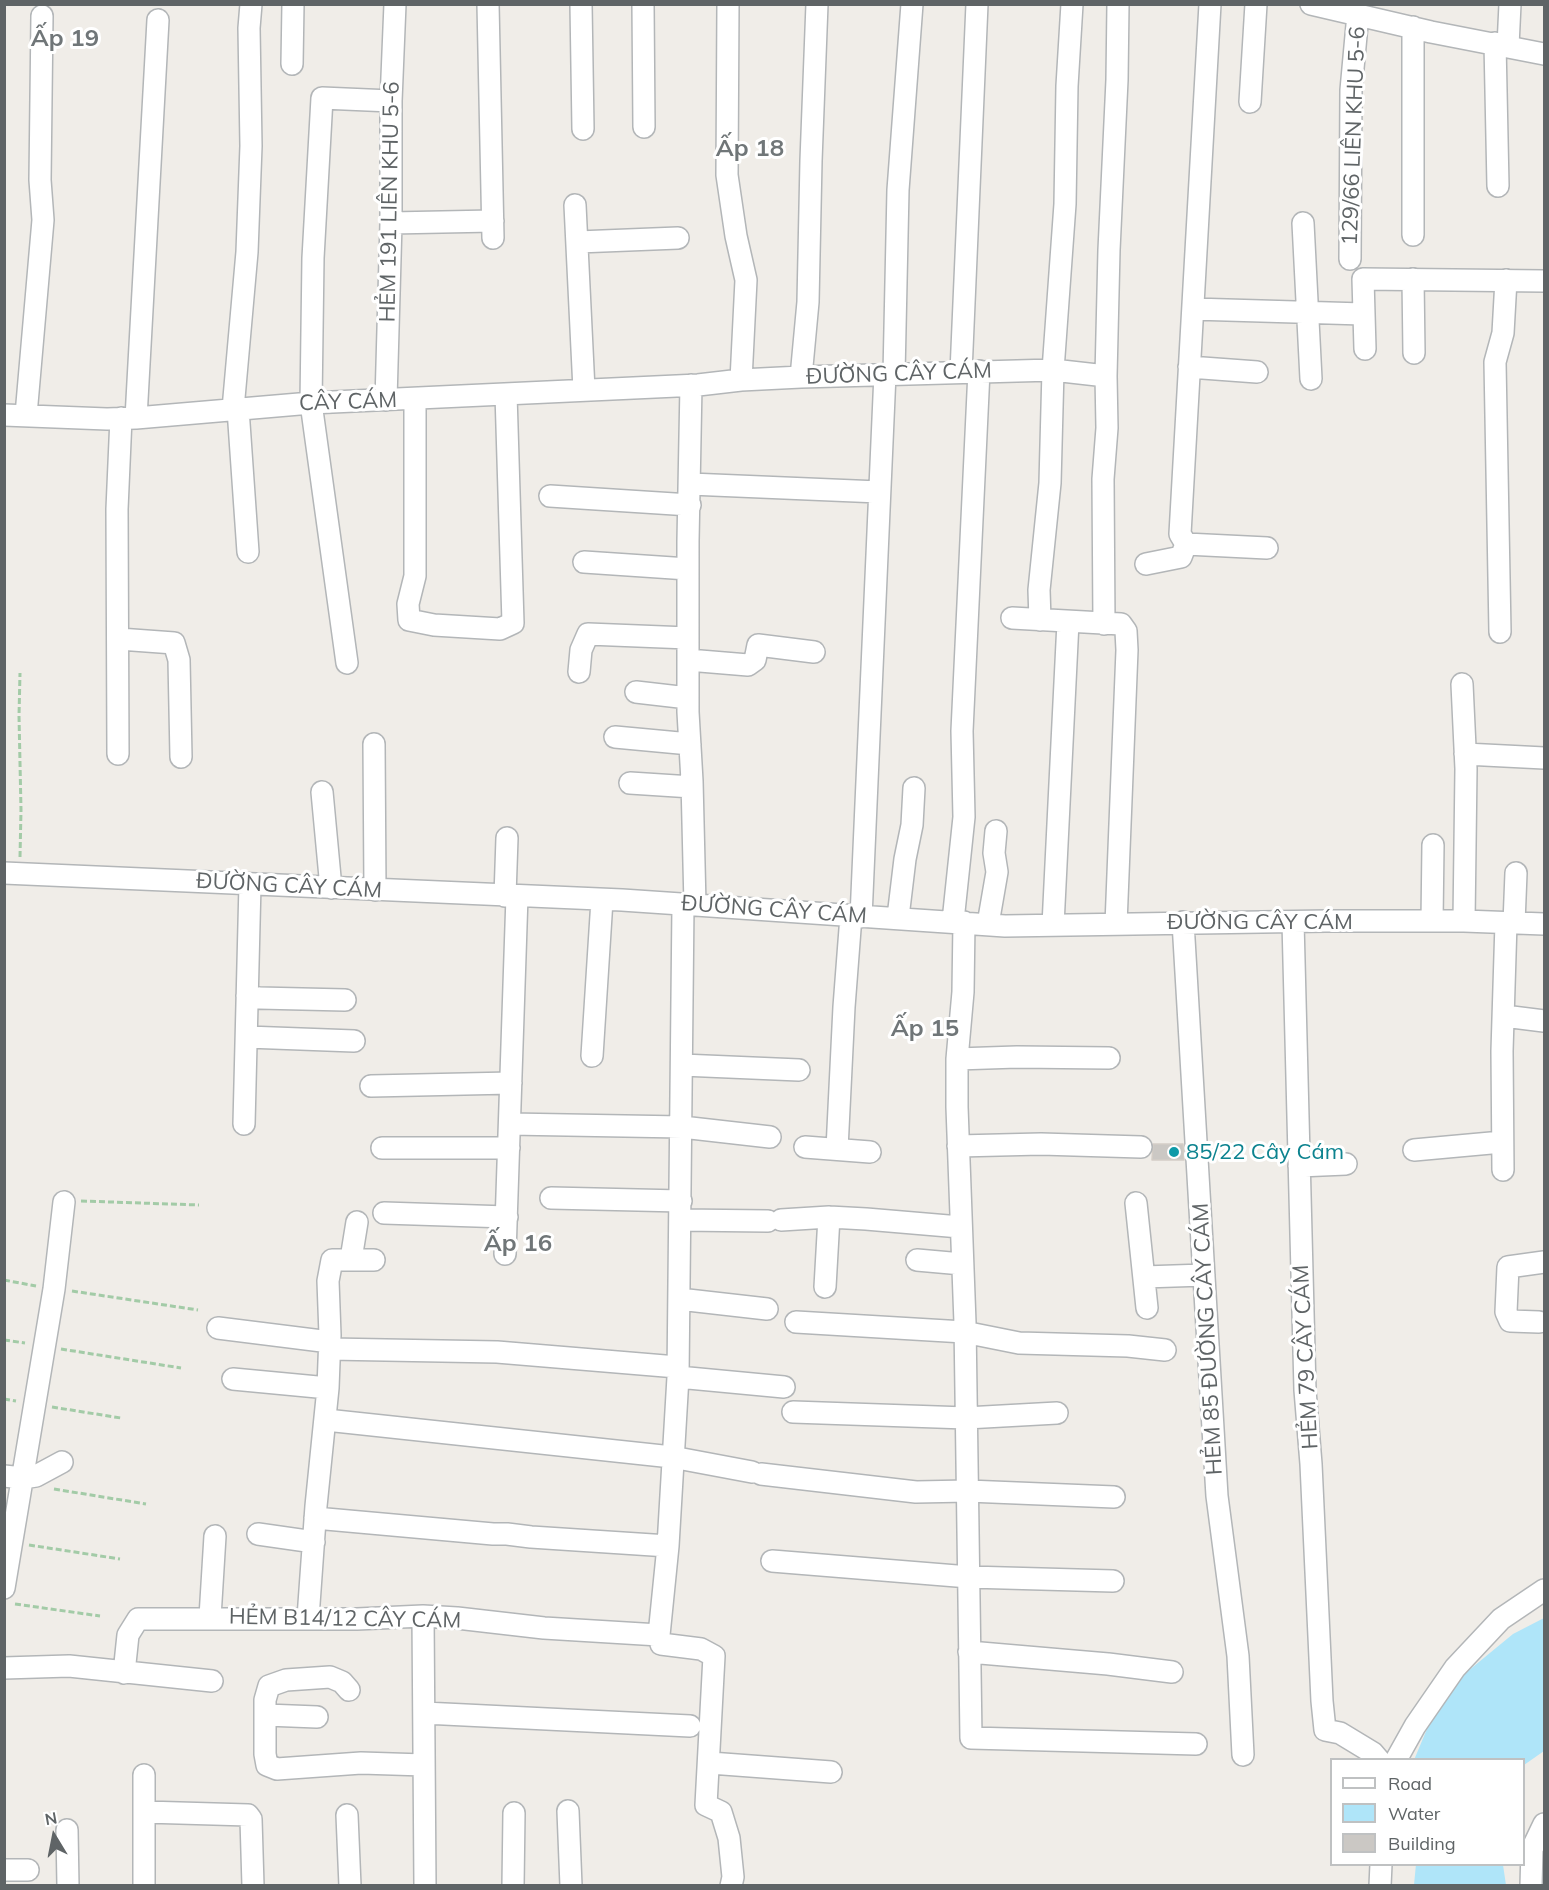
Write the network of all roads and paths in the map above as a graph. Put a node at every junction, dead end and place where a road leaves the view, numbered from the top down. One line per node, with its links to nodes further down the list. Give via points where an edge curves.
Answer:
1 (251, 4): 59 (street, via 251,146)
2 (293, 4): 23 (street)
3 (395, 4): 24 (street, HẺM 191 LIÊN KHU 5-6)
4 (488, 4): 30 (street, via 493,230)
5 (580, 4): 27 (street)
6 (643, 4): 26 (street)
7 (728, 4): 52 (street, via 727,175 746,280)
8 (818, 4): 50 (street, via 808,302)
9 (912, 4): 48 (street)
10 (977, 4): 46 (street)
11 (1072, 4): 45 (street, via 1065,204)
12 (1118, 4): 49 (street)
13 (1210, 4): 39 (street)
14 (1256, 4): 25 (street)
15 (1510, 4): 21 (street)
16 (1324, 6): 17 (street)
17 (1358, 14): 20 (street); 35 (street, 129/66 LIÊN KHU 5-6, via 1351,90)
18 (42, 16): 61 (street, via 43,220)
19 (158, 20): 62 (street)
20 (1413, 27): 21 (street); 32 (street)
21 (1501, 45): 22 (street); 28 (street)
22 (1545, 54)
23 (292, 64)
24 (391, 101): 30 (street, HẺM 191 LIÊN KHU 5-6); 58 (street, via 322,98 313,258)
25 (1250, 102)
26 (644, 127)
27 (583, 129)
28 (1498, 186)
29 (575, 205): 34 (street)
30 (391, 223): 57 (street, HẺM 191 LIÊN KHU 5-6)
31 (1303, 223): 40 (street)
32 (1413, 235)
33 (678, 238): 34 (street)
34 (578, 242): 54 (street)
35 (1350, 259)
36 (1413, 279): 37 (street); 41 (street, via 1363,279); 43 (street)
37 (1506, 280): 38 (street); 76 (street, via 1503,333 1495,362)
38 (1545, 281)
39 (1193, 309): 40 (street); 44 (street)
40 (1307, 312): 41 (street); 51 (street)
41 (1363, 314): 42 (street)
42 (1365, 349)
43 (1414, 352)
44 (1189, 367): 47 (street); 66 (street, via 1180,534)
45 (1053, 370): 46 (street, ĐƯỜNG CÂY CÁM); 49 (street, ĐƯỜNG CÂY CÁM); 73 (street)
46 (970, 371): 48 (street, ĐƯỜNG CÂY CÁM); 113 (street)
47 (1257, 372)
48 (890, 374): 50 (street, ĐƯỜNG CÂY CÁM); 63 (street)
49 (1106, 376): 75 (street)
50 (801, 377): 52 (street, ĐƯỜNG CÂY CÁM)
51 (1311, 379)
52 (741, 380): 53 (street, ĐƯỜNG CÂY CÁM)
53 (691, 385): 54 (street, CÂY CÁM); 64 (street)
54 (584, 390): 55 (street, CÂY CÁM)
55 (506, 394): 56 (street, CÂY CÁM); 56 (street, via 513,623 500,628 434,626 409,620 408,604 415,576)
56 (415, 399): 57 (street, CÂY CÁM)
57 (387, 400): 58 (street, CÂY CÁM)
58 (311, 403): 59 (street, CÂY CÁM); 81 (street)
59 (236, 409): 62 (street, CÂY CÁM); 68 (street)
60 (4, 415): 61 (street, CÂY CÁM)
61 (26, 416): 62 (street, CÂY CÁM)
62 (128, 418): 78 (street, via 117,509)
63 (879, 492): 64 (street); 109 (street)
64 (690, 494): 65 (street); 71 (street)
65 (549, 496)
66 (1185, 544): 67 (street); 70 (street, via 1181,557)
67 (1267, 548)
68 (248, 552)
69 (584, 562): 71 (street)
70 (1146, 564)
71 (688, 569): 77 (street)
72 (1012, 618): 73 (street)
73 (1040, 620): 74 (street)
74 (1068, 622): 75 (street); 120 (street)
75 (1104, 624): 118 (street, via 1125,627 1127,650)
76 (1500, 632)
77 (688, 638): 80 (street); 82 (street, via 588,634 581,650)
78 (119, 639): 90 (street); 92 (street, via 174,643 179,660)
79 (814, 652): 80 (street, via 758,645 755,660 748,665)
80 (688, 660): 86 (street)
81 (347, 663)
82 (579, 672)
83 (20, 673): 101 (path, via 21,810)
84 (1462, 684): 91 (street)
85 (636, 692): 86 (street)
86 (688, 698): 89 (street)
87 (615, 737): 89 (street)
88 (374, 744): 105 (street)
89 (690, 744): 95 (street)
90 (118, 754)
91 (1465, 754): 93 (street); 112 (street)
92 (181, 757)
93 (1545, 758)
94 (630, 783): 95 (street)
95 (692, 787): 108 (street)
96 (914, 788): 110 (street)
97 (322, 792): 104 (street)
98 (996, 831): 117 (street, via 994,853 998,872)
99 (507, 838): 106 (street)
100 (1432, 845): 111 (street)
101 (12, 873): 103 (street, ĐƯỜNG CÂY CÁM)
102 (1516, 873): 116 (street)
103 (250, 884): 104 (street, ĐƯỜNG CÂY CÁM); 121 (street)
104 (331, 888): 105 (street, ĐƯỜNG CÂY CÁM)
105 (375, 890): 106 (street, ĐƯỜNG CÂY CÁM)
106 (511, 896): 107 (street, ĐƯỜNG CÂY CÁM); 132 (street)
107 (602, 900): 108 (street, ĐƯỜNG CÂY CÁM); 127 (street)
108 (689, 905): 109 (street, ĐƯỜNG CÂY CÁM); 130 (street)
109 (856, 916): 110 (street, ĐƯỜNG CÂY CÁM); 144 (street, via 844,1007)
110 (898, 917): 113 (street, ĐƯỜNG CÂY CÁM)
111 (1432, 921): 112 (street, ĐƯỜNG CÂY CÁM); 115 (street, ĐƯỜNG CÂY CÁM)
112 (1464, 921): 116 (street, ĐƯỜNG CÂY CÁM)
113 (959, 922): 117 (street, ĐƯỜNG CÂY CÁM); 129 (street, via 963,992)
114 (1183, 922): 115 (street, ĐƯỜNG CÂY CÁM); 118 (street, ĐƯỜNG CÂY CÁM); 166 (street, HẺM 85 ĐƯỜNG CÂY CÁM)
115 (1293, 922): 148 (street, HẺM 79 CÂY CÁM)
116 (1510, 923): 119 (street, ĐƯỜNG CÂY CÁM); 123 (street)
117 (988, 924): 120 (street, ĐƯỜNG CÂY CÁM)
118 (1116, 924): 120 (street, ĐƯỜNG CÂY CÁM)
119 (1545, 924)
120 (1053, 925)
121 (247, 996): 122 (street); 125 (street)
122 (345, 1000)
123 (1504, 1016): 124 (street); 138 (street)
124 (1545, 1021)
125 (247, 1037): 126 (street); 134 (street)
126 (354, 1041)
127 (592, 1056)
128 (1109, 1058): 129 (street)
129 (957, 1059): 139 (street)
130 (682, 1065): 131 (street); 136 (street)
131 (799, 1070)
132 (512, 1083): 133 (street); 135 (street)
133 (371, 1086)
134 (244, 1124)
135 (510, 1124): 136 (street); 142 (street)
136 (682, 1127): 137 (street); 154 (street)
137 (770, 1137)
138 (1502, 1142): 145 (street); 149 (street)
139 (958, 1146): 143 (street); 159 (street)
140 (805, 1147): 144 (street)
141 (382, 1148): 142 (street)
142 (510, 1148): 156 (street)
143 (1141, 1148)
144 (837, 1149): 146 (street)
145 (1414, 1150)
146 (870, 1152)
147 (1346, 1164): 148 (street)
148 (1299, 1166): 229 (street, HẺM 79 CÂY CÁM, via 1305,1390 1325,1730 1340,1733)
149 (1503, 1170)
150 (551, 1198): 154 (street)
151 (64, 1202): 153 (path); 170 (street)
152 (1136, 1203): 167 (street)
153 (199, 1205)
154 (681, 1210): 157 (street, via 775,1220); 171 (street)
155 (384, 1213): 156 (street)
156 (507, 1217): 160 (street)
157 (829, 1217): 159 (street); 169 (street)
158 (357, 1222): 161 (street)
159 (960, 1227): 165 (street)
160 (505, 1254)
161 (351, 1259): 162 (street); 179 (street, via 332,1260 328,1281)
162 (374, 1260)
163 (917, 1260): 165 (street)
164 (1545, 1262): 176 (street, via 1508,1268 1506,1312 1510,1321)
165 (962, 1264): 178 (street)
166 (1204, 1275): 167 (street); 228 (street, HẺM 85 ĐƯỜNG CÂY CÁM, via 1217,1496 1238,1656)
167 (1144, 1277): 172 (street)
168 (4, 1280): 170 (path)
169 (825, 1287)
170 (54, 1289): 174 (path); 180 (street)
171 (679, 1299): 173 (street); 183 (street)
172 (1147, 1308)
173 (767, 1309)
174 (198, 1310)
175 (796, 1322): 178 (street)
176 (1539, 1322)
177 (218, 1328): 179 (street)
178 (964, 1332): 181 (street, via 1019,1343); 191 (street)
179 (330, 1345): 183 (street, via 497,1352); 186 (street)
180 (45, 1346): 182 (path); 187 (street)
181 (1165, 1350)
182 (181, 1368)
183 (678, 1372): 185 (street); 193 (street)
184 (233, 1379): 186 (street)
185 (784, 1387)
186 (328, 1388): 192 (street)
187 (35, 1405): 190 (path); 195 (street)
188 (794, 1412): 191 (street)
189 (1057, 1413): 191 (street)
190 (121, 1418)
191 (966, 1418): 196 (street)
192 (326, 1420): 193 (street); 199 (street)
193 (672, 1457): 196 (street, via 756,1473 916,1492); 204 (street)
194 (62, 1462): 195 (street, via 36,1476)
195 (17, 1480): 198 (path); 203 (street)
196 (968, 1491): 197 (street); 207 (street)
197 (1114, 1497)
198 (146, 1503)
199 (315, 1518): 202 (street); 204 (street)
200 (258, 1534): 202 (street)
201 (215, 1536): 214 (street)
202 (314, 1542): 215 (street)
203 (12, 1543): 205 (path); 209 (street)
204 (668, 1546): 216 (street)
205 (120, 1559)
206 (772, 1561): 207 (street)
207 (969, 1577): 208 (street); 217 (street)
208 (1113, 1581)
209 (4, 1588)
210 (1545, 1590): 230 (street, via 1501,1619 1455,1668)
211 (4, 1602): 212 (path)
212 (100, 1616)
213 (423, 1616): 215 (street, HẺM B14/12 CÂY CÁM); 216 (street, HẺM B14/12 CÂY CÁM); 223 (street)
214 (210, 1617): 215 (street, HẺM B14/12 CÂY CÁM); 220 (street, HẺM B14/12 CÂY CÁM, via 138,1619 128,1635)
215 (308, 1618)
216 (659, 1635): 231 (street, via 661,1644 701,1649 714,1656)
217 (969, 1652): 219 (street); 227 (street, via 971,1738)
218 (4, 1668): 220 (street, via 69,1666)
219 (1172, 1672)
220 (124, 1673): 221 (street)
221 (212, 1681)
222 (349, 1690): 224 (street, via 330,1677 286,1680 269,1686)
223 (424, 1713): 226 (street); 232 (street)
224 (266, 1715): 225 (street); 232 (street, via 267,1765)
225 (317, 1717)
226 (690, 1726)
227 (1196, 1744)
228 (1243, 1755)
229 (1377, 1758)
230 (1397, 1758)
231 (710, 1763): 233 (street); 251 (street, via 706,1805 721,1812 733,1877)
232 (424, 1765): 248 (street)
233 (831, 1772)
234 (144, 1775): 236 (street)
235 (568, 1811): 250 (street)
236 (144, 1812): 245 (street); 246 (street, via 248,1815)
237 (514, 1813): 249 (street)
238 (347, 1815): 247 (street)
239 (1545, 1824): 253 (street, via 1532,1849)
240 (67, 1830): 244 (street)
241 (1381, 1866): 252 (street)
242 (4, 1870): 243 (street)
243 (28, 1870)
244 (68, 1886)
245 (144, 1886)
246 (254, 1886)
247 (350, 1886)
248 (425, 1886)
249 (513, 1886)
250 (572, 1886)
251 (731, 1886)
252 (1380, 1886)
253 (1531, 1886)

